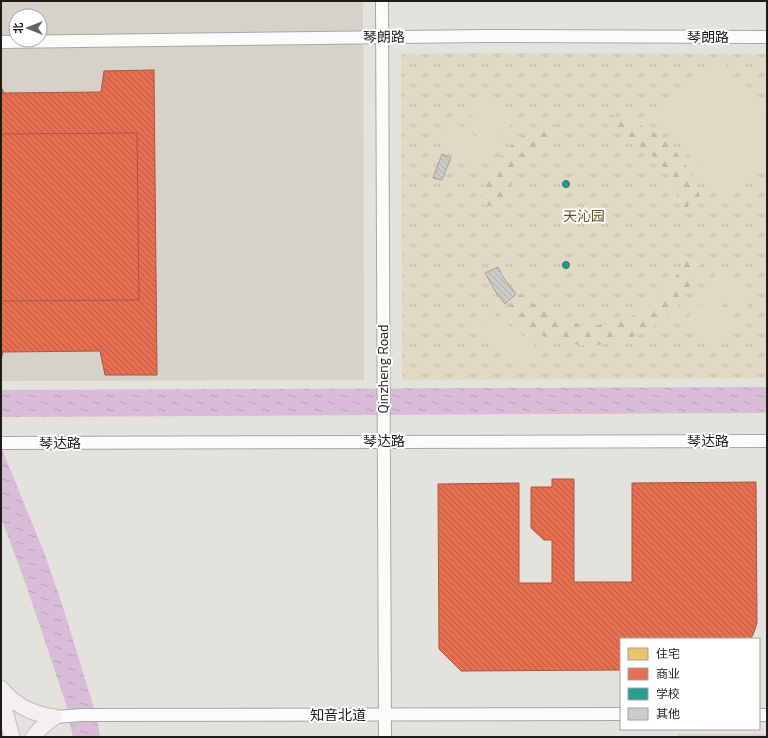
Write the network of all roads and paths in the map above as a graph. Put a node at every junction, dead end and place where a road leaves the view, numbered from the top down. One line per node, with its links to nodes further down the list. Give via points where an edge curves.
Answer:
1 (382, 1): 2 (street, Qinzheng Road)
2 (382, 37): 3 (street, 琴朗路); 4 (street, 琴朗路); 6 (street, Qinzheng Road)
3 (767, 37)
4 (1, 42)
5 (767, 441): 6 (street, 琴达路)
6 (384, 442): 7 (street, 琴达路); 11 (street, Qinzheng Road)
7 (5, 443)
8 (1, 688): 12 (main road, via 26,709)
9 (1, 696): 13 (main road)
10 (620, 714): 11 (street, 知音北道)
11 (385, 715): 12 (street, 知音北道); 15 (street, Qinzheng Road)
12 (54, 717): 14 (main road)
13 (12, 737)
14 (33, 737)
15 (385, 737)

